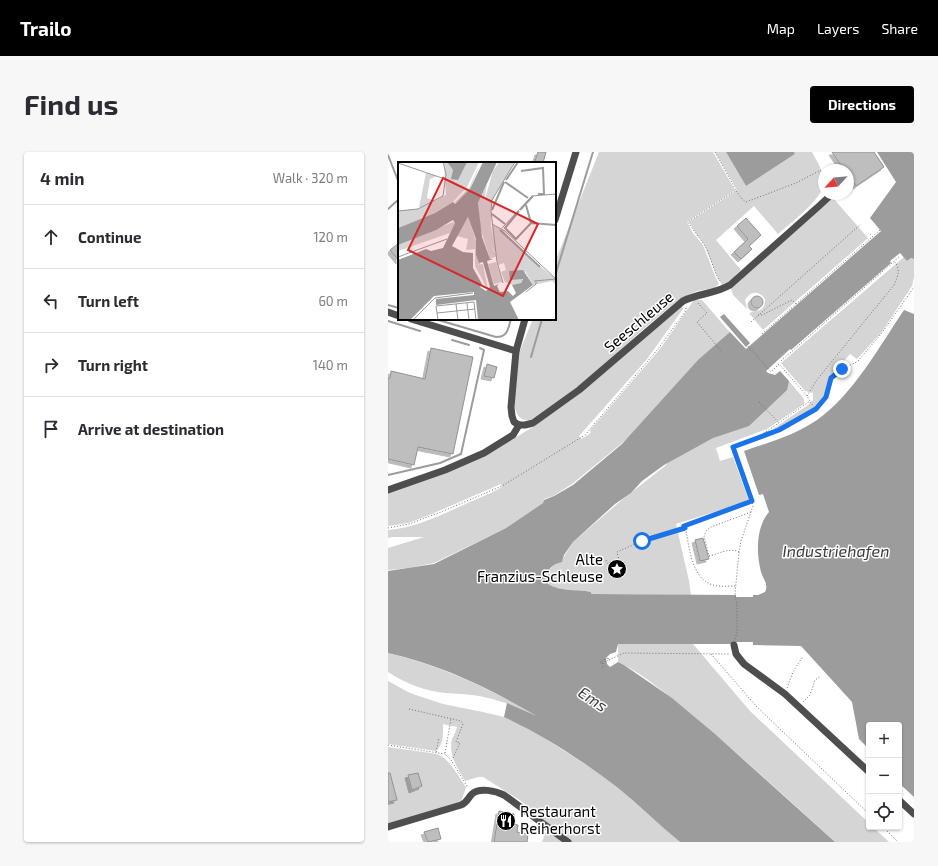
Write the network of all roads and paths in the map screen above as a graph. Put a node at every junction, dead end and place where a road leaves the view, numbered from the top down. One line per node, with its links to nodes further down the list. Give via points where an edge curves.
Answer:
1 (576, 152): 6 (street)
2 (714, 152): 4 (path)
3 (818, 172): 4 (path, via 746,202)
4 (736, 190): 14 (path, via 688,222 708,253)
5 (826, 200): 14 (street, Seeschleuse)
6 (556, 217)
7 (861, 224): 18 (path)
8 (880, 230): 10 (path)
9 (870, 234): 10 (path)
10 (873, 237): 16 (path)
11 (900, 256): 12 (path)
12 (894, 261): 27 (path); 28 (path, via 899,276 894,285 816,381)
13 (914, 287): 31 (path, via 881,334 858,361 831,378 826,397)
14 (723, 290): 15 (street, Seeschleuse)
15 (691, 297): 26 (path, via 707,312 697,322); 33 (street, Seeschleuse, via 677,306 579,390 533,423); 38 (path, via 685,312 658,349 585,434 502,486 410,524)
16 (796, 304): 18 (path, via 792,300); 23 (path)
17 (388, 312): 19 (street)
18 (758, 315): 22 (path)
19 (398, 316)
20 (413, 320): 25 (street)
21 (525, 320): 25 (street)
22 (751, 322)
23 (762, 334)
24 (748, 346): 28 (path, via 771,372 779,364)
25 (516, 351): 33 (street, via 511,407 514,422)
26 (721, 351)
27 (781, 361)
28 (807, 396): 29 (path)
29 (810, 401): 31 (path); 32 (path)
30 (759, 402): 32 (path)
31 (816, 409): 34 (path, via 779,430)
32 (779, 423): 34 (path)
33 (519, 425): 35 (street, via 513,435 484,452 445,470)
34 (758, 438): 36 (path, via 733,447)
35 (388, 490)
36 (752, 501): 37 (path); 39 (path, via 684,526)
37 (752, 512): 40 (path); 40 (path, via 711,527 704,536 709,556 726,550 735,550)
38 (388, 528)
39 (685, 528): 41 (path, via 642,541 617,552 619,561 609,566); 42 (path, via 695,570 703,580 713,585)
40 (739, 553): 42 (path)
41 (606, 560)
42 (736, 586): 43 (path, via 737,633)
43 (734, 645): 45 (street)
44 (711, 654): 45 (path); 47 (path, via 624,653); 63 (path, via 757,707)
45 (736, 654): 51 (street, via 744,664)
46 (803, 656): 51 (path, via 793,672)
47 (609, 660)
48 (603, 662): 49 (path)
49 (603, 666)
50 (820, 676): 52 (path, via 815,680 810,695)
51 (785, 694): 52 (street)
52 (798, 706): 60 (street)
53 (409, 709): 54 (path)
54 (451, 718): 58 (path); 59 (path, via 463,724 456,742 460,743)
55 (439, 738): 57 (path)
56 (388, 745): 57 (path)
57 (436, 752): 58 (path)
58 (445, 754): 59 (path)
59 (451, 760): 61 (path)
60 (866, 769)
61 (472, 794): 65 (street, via 461,805); 67 (street, via 481,790 504,795)
62 (902, 803): 64 (street)
63 (866, 811)
64 (914, 814)
65 (388, 827)
66 (886, 830): 68 (path)
67 (568, 842)
68 (898, 842)

